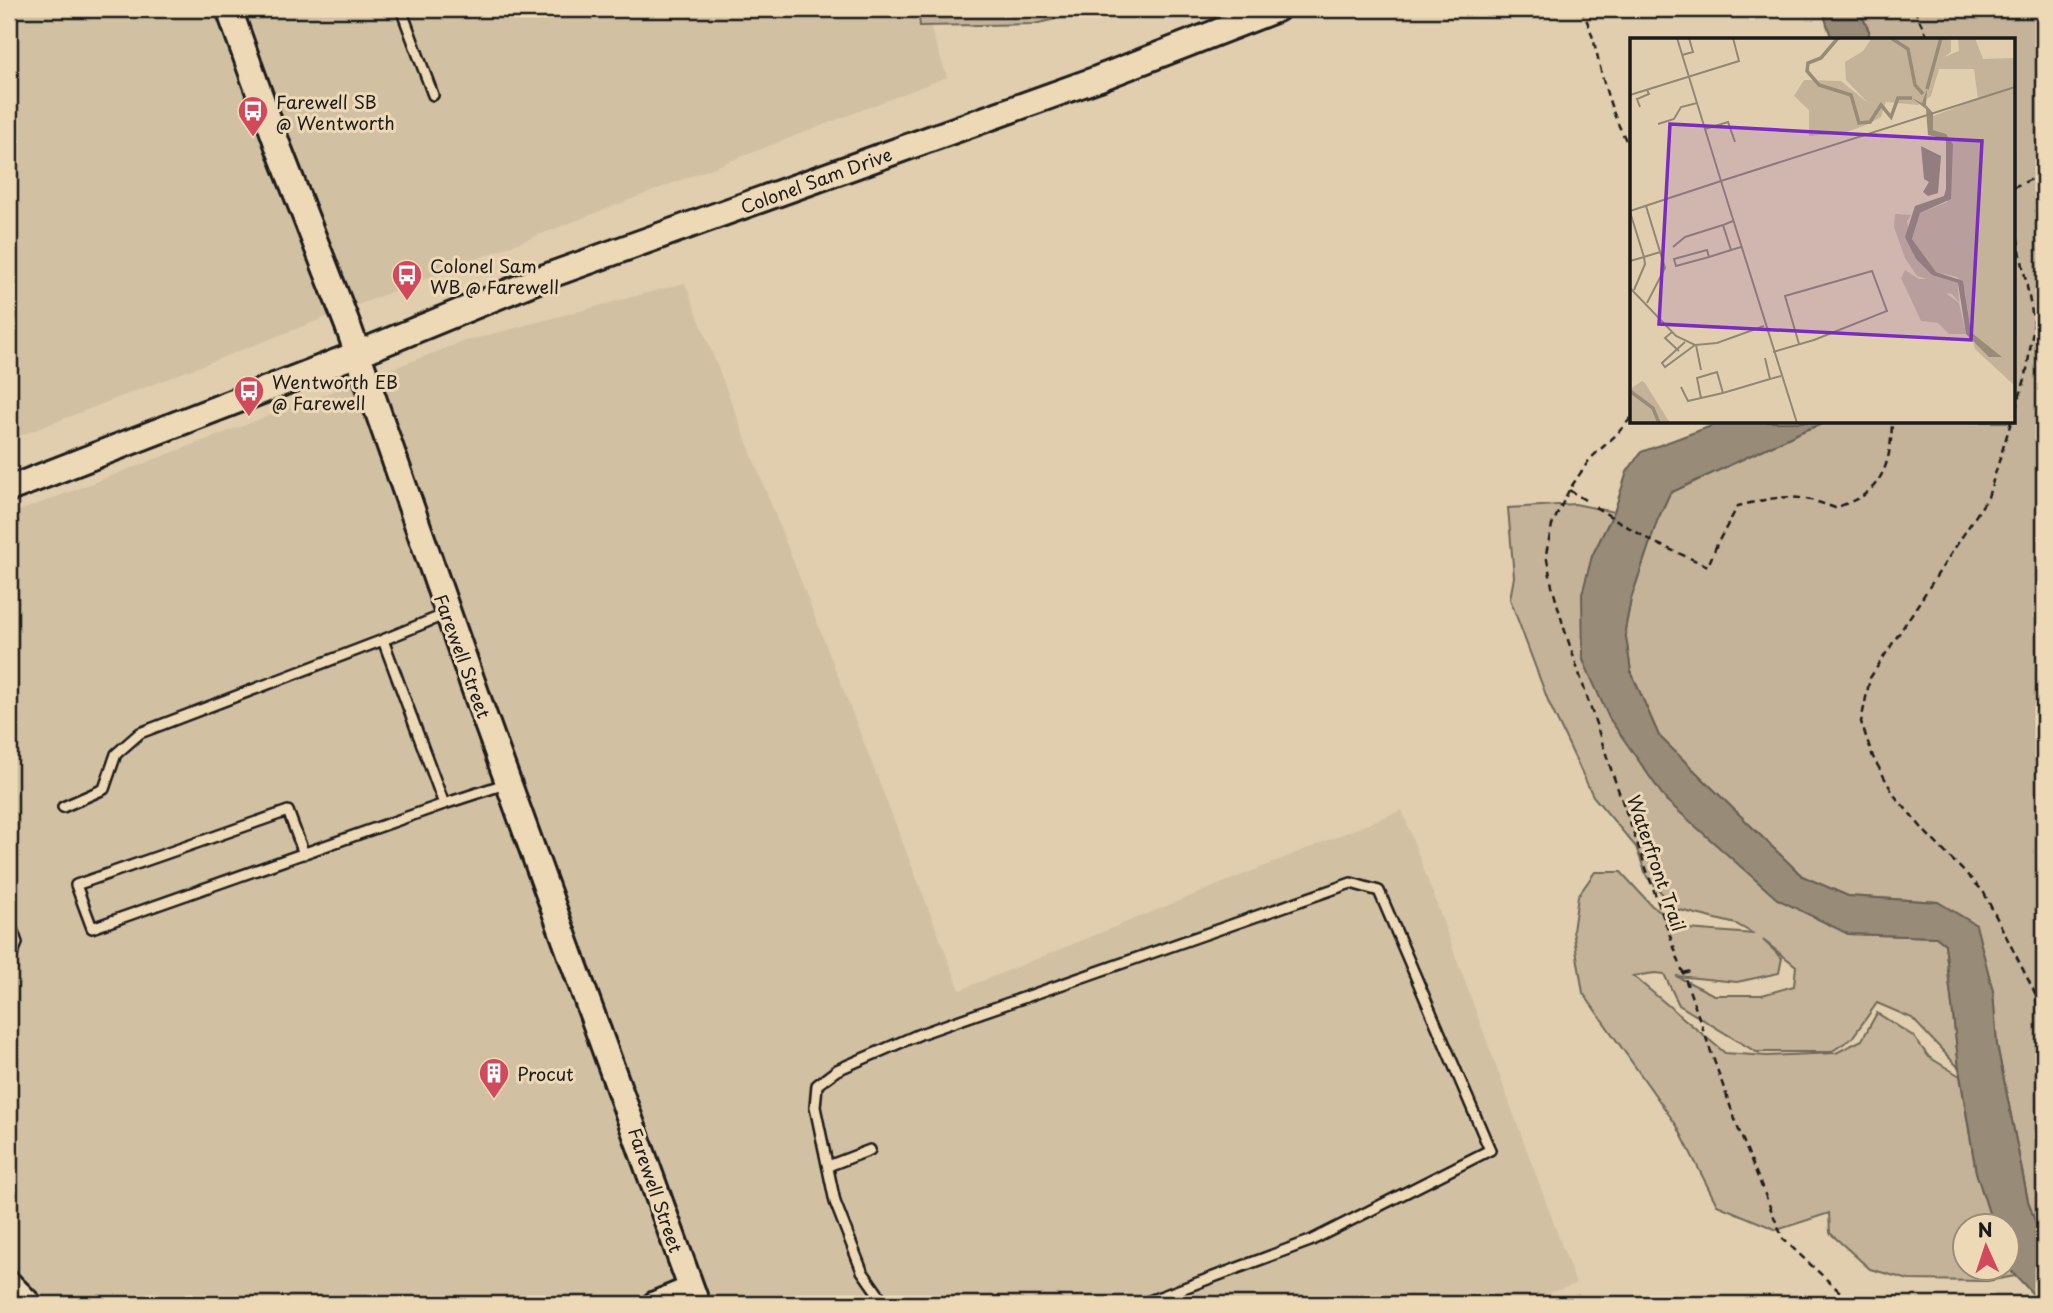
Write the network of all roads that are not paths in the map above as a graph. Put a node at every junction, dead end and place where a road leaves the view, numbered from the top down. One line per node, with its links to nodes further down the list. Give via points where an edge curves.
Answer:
1 (401, 9): 4 (lane)
2 (1277, 9): 5 (street, Colonel Sam Drive, via 1097,79 545,277)
3 (236, 11): 5 (street, Farewell Street, via 279,149)
4 (433, 95)
5 (357, 354): 6 (street, Colonel Sam Drive); 7 (street, Farewell Street)
6 (9, 489)
7 (448, 614): 8 (lane); 9 (street, Farewell Street)
8 (383, 640): 10 (lane); 11 (lane, via 140,733 116,754 104,789)
9 (509, 783): 10 (lane); 18 (street, Farewell Street)
10 (444, 804): 12 (lane)
11 (63, 807)
12 (304, 854): 12 (lane, via 92,928 76,886 288,811)
13 (9, 920): 14 (lane, via 17,943)
14 (9, 962)
15 (870, 1150): 16 (lane)
16 (828, 1166): 21 (lane, via 835,1202 862,1271); 22 (lane, via 815,1107 817,1086 837,1070 920,1034 1352,883 1379,891 1490,1150 1310,1241)
17 (9, 1284): 19 (street)
18 (694, 1296): 20 (street)
19 (29, 1304)
20 (655, 1304)
21 (885, 1304)
22 (1141, 1304)

